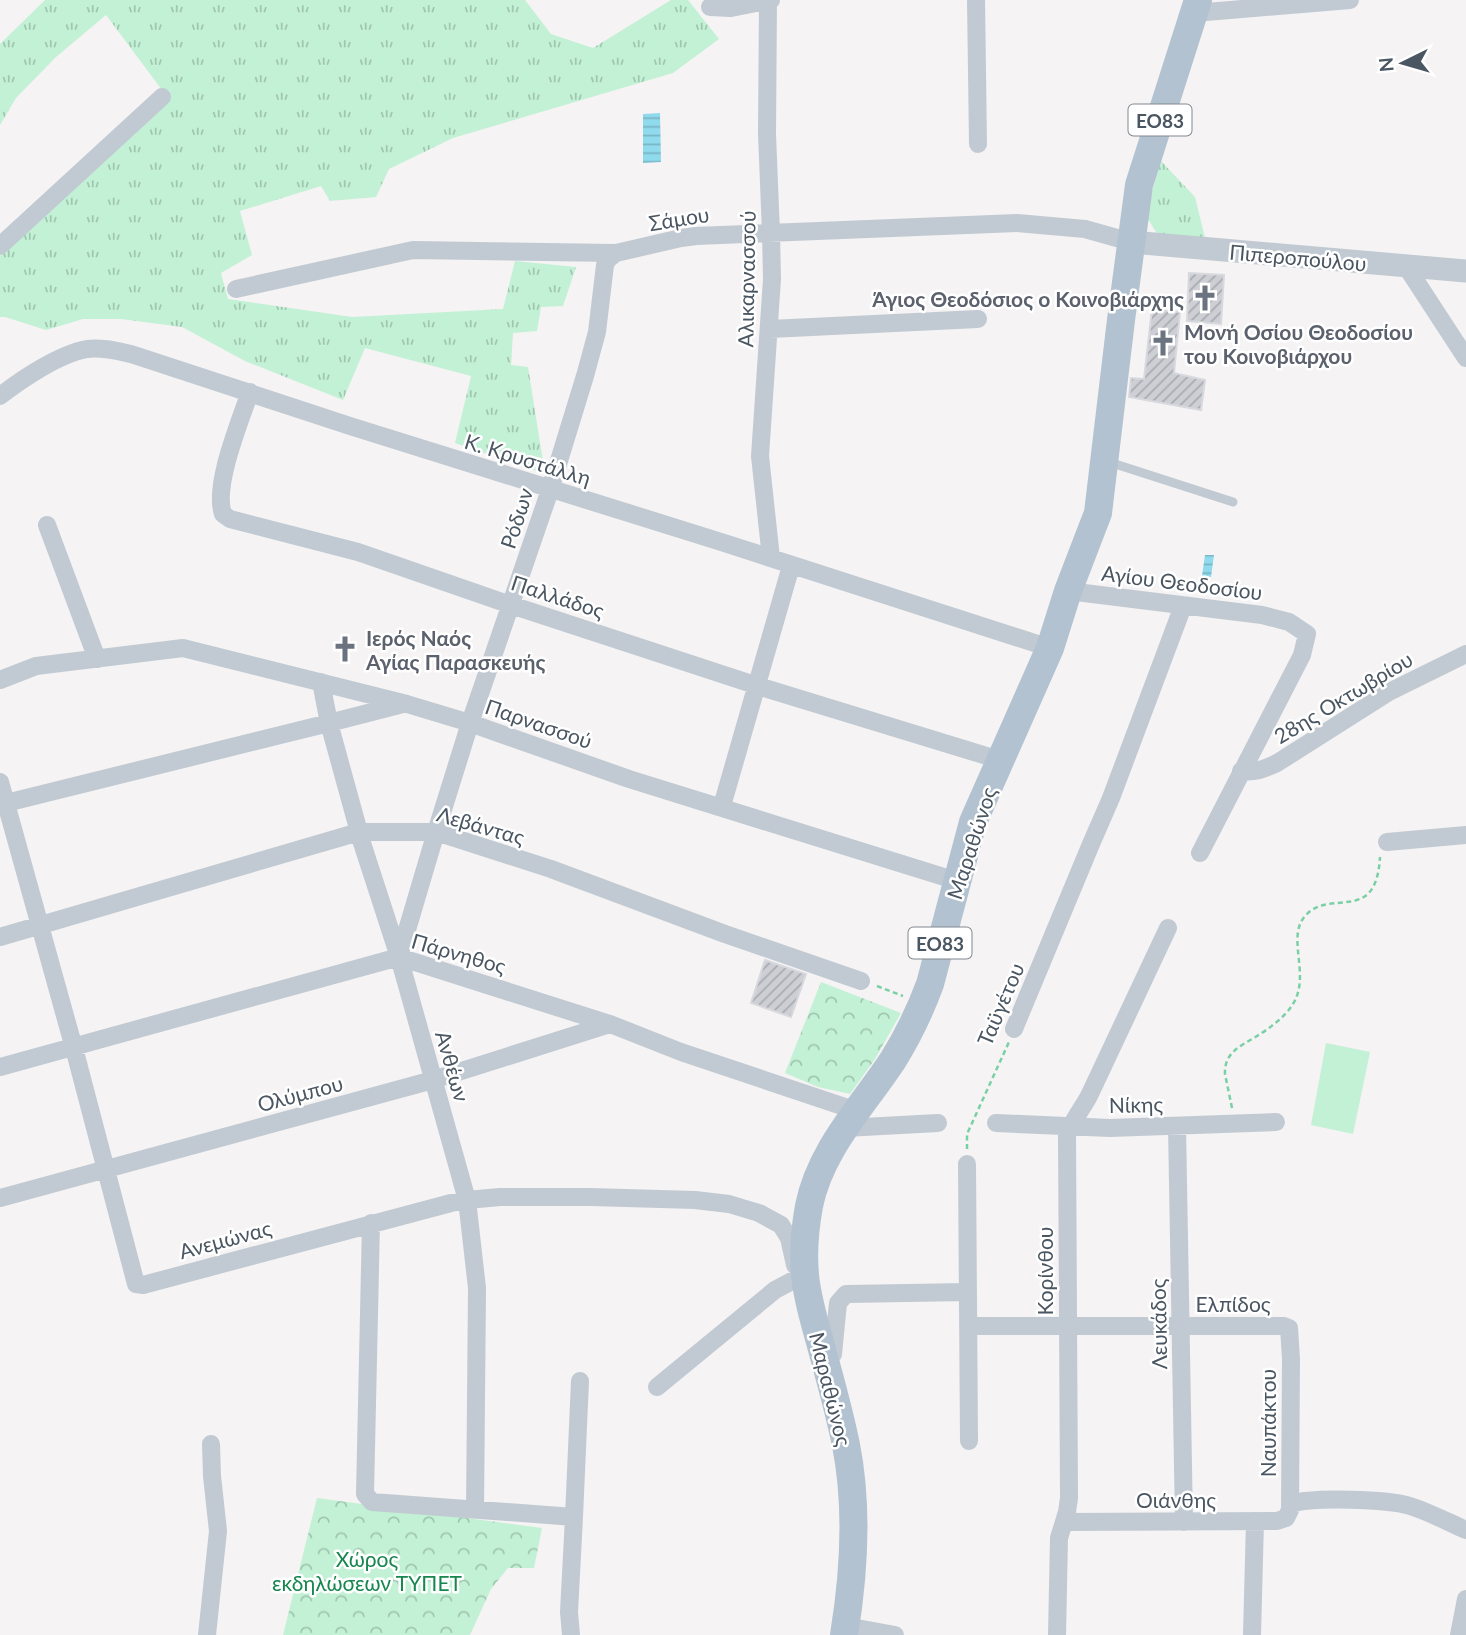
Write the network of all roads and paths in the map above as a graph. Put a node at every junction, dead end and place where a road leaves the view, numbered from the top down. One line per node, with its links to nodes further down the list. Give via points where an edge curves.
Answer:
1 (769, 0): 5 (street); 9 (street, Αλικαρνασσού)
2 (976, 0): 8 (street)
3 (1349, 0): 4 (street)
4 (1225, 5): 6 (street)
5 (710, 7)
6 (1196, 7): 10 (main road, Μαραθώνος / ΕΟ83, via 1139,184)
7 (162, 97): 11 (street)
8 (978, 144)
9 (771, 233): 10 (street, Σάμου, via 1017,223 1085,229); 12 (street, Σάμου, via 696,236); 17 (street, Αλικαρνασσού)
10 (1131, 242): 13 (street, Πιπεροπούλου); 21 (main road, Μαραθώνος / ΕΟ83)
11 (0, 246)
12 (616, 253): 15 (street, Σάμου, via 413,250); 22 (street, Ρόδων, via 604,269 597,332)
13 (1406, 266): 14 (street, Πιπεροπούλου); 18 (street)
14 (1466, 271)
15 (236, 289)
16 (978, 319): 17 (street)
17 (769, 329): 25 (street, Αλικαρνασσού, via 761,456)
18 (1466, 358)
19 (250, 392): 20 (street, Κ. Κρυστάλλη, via 131,354 93,349 46,366); 22 (street, Κ. Κρυστάλλη); 28 (street, Παλλάδος, via 225,471 219,500 223,514 358,552)
20 (0, 396)
21 (1104, 460): 23 (lane); 27 (main road, Μαραθώνος / ΕΟ83, via 1098,513)
22 (550, 490): 25 (street, Κ. Κρυστάλλη); 28 (street, Ρόδων)
23 (1233, 502)
24 (47, 525): 32 (street)
25 (771, 558): 26 (street, Κ. Κρυστάλλη)
26 (791, 566): 30 (street, Κ. Κρυστάλλη); 35 (street)
27 (1069, 591): 29 (street, Αγίου Θεοδοσίου); 30 (main road, Μαραθώνος / ΕΟ83)
28 (511, 605): 35 (street, Παλλάδος); 38 (street, Ρόδων)
29 (1183, 606): 40 (street, Αγίου Θεοδοσίου, via 1262,615 1289,622 1307,634 1302,655); 57 (street, Ταϋγέτου, via 1111,799)
30 (1050, 648): 39 (main road, Μαραθώνος / ΕΟ83)
31 (1466, 654): 40 (street, 28ης Οκτωβρίου, via 1389,692 1277,763 1258,771)
32 (97, 659): 33 (street, via 36,666); 34 (street, Παρνασσού, via 183,648)
33 (0, 680)
34 (321, 682): 36 (street, Παρνασσού); 37 (street, Ανθέων)
35 (758, 686): 39 (street, Παλλάδος); 43 (street)
36 (407, 704): 37 (street); 38 (street, Παρνασσού)
37 (330, 723): 42 (street); 44 (street, Ανθέων)
38 (470, 723): 43 (street, Παρνασσού); 45 (street, Ρόδων)
39 (1000, 760): 49 (main road, Μαραθώνος / ΕΟ83, via 973,822)
40 (1241, 771): 48 (street)
41 (0, 782): 42 (street, Ανεμώνας)
42 (6, 803): 50 (street, Ανεμώνας)
43 (722, 806): 49 (street, Παρνασσού)
44 (359, 832): 45 (street, Λεβάντας); 50 (street, Λεβάντας); 53 (street, Ανθέων)
45 (436, 832): 53 (street, Ρόδων); 54 (street, Λεβάντας)
46 (1466, 835): 47 (street)
47 (1387, 842): 65 (path, via 1367,895 1354,902 1325,905 1303,918 1298,930 1301,979 1297,998 1282,1017 1236,1048 1225,1064)
48 (1200, 853)
49 (957, 881): 55 (main road, Μαραθώνος / ΕΟ83)
50 (40, 926): 52 (street, Λεβάντας); 58 (street, Ανεμώνας)
51 (1168, 929): 66 (street, Κορίνθου)
52 (0, 937)
53 (399, 957): 56 (street, Πάρνηθος); 58 (street, Πάρνηθος); 60 (street, Ανθέων)
54 (861, 981): 55 (path)
55 (923, 1003): 61 (main road, Μαραθώνος / ΕΟ83, via 897,1053)
56 (610, 1024): 60 (street, Ολύμπου); 61 (street, Πάρνηθος)
57 (1014, 1030): 68 (path, Ταϋγέτου, via 967,1134)
58 (74, 1048): 59 (street, Πάρνηθος); 69 (street, Ανεμώνας)
59 (0, 1067)
60 (433, 1080): 69 (street, Ολύμπου); 71 (street, Ανθέων)
61 (851, 1119): 63 (street); 73 (main road, Μαραθώνος / ΕΟ83, via 818,1177 809,1205)
62 (1276, 1122): 65 (street, Νίκης)
63 (938, 1123)
64 (996, 1123): 66 (street, Νίκης)
65 (1235, 1124): 67 (street, Νίκης)
66 (1070, 1126): 67 (street, Νίκης); 76 (street, Κορίνθου)
67 (1177, 1126): 77 (street, Λευκάδος)
68 (967, 1164): 74 (street)
69 (106, 1169): 70 (street, Ολύμπου); 72 (street, Ανεμώνας, via 136,1284)
70 (0, 1198)
71 (467, 1200): 72 (street, Ανεμώνας); 73 (street, Ανεμώνας, via 591,1197 729,1204 781,1225 795,1265); 84 (street, Ανθέων, via 477,1288)
72 (371, 1223): 84 (street, via 365,1494 372,1502)
73 (805, 1274): 79 (main road, Μαραθώνος / ΕΟ83); 81 (street, via 775,1290)
74 (967, 1292): 75 (street); 79 (street, via 846,1294 838,1303 833,1354)
75 (968, 1326): 76 (street, Ελπίδος); 82 (street)
76 (1067, 1326): 77 (street, Ελπίδος); 88 (street, Κορίνθου, via 1069,1498)
77 (1181, 1326): 78 (street, Ελπίδος); 89 (street, Λευκάδος)
78 (1289, 1328): 85 (street, Ναυπάκτου)
79 (825, 1358): 92 (main road, Μαραθώνος / ΕΟ83, via 850,1475 853,1536)
80 (580, 1381): 86 (street)
81 (657, 1387)
82 (969, 1441)
83 (211, 1444): 93 (street, via 218,1531)
84 (475, 1510): 86 (street)
85 (1288, 1511): 87 (street, Οιάνθης, via 1278,1521); 90 (street, Οιάνθης, via 1298,1502 1322,1499 1382,1502 1409,1505)
86 (575, 1517): 94 (street)
87 (1255, 1521): 89 (street, Οιάνθης); 97 (street)
88 (1065, 1522): 89 (street, Οιάνθης); 96 (street, Κορίνθου, via 1059,1538)
89 (1184, 1522)
90 (1466, 1530)
91 (1466, 1599): 98 (street)
92 (845, 1631): 95 (street)
93 (207, 1635)
94 (571, 1635)
95 (895, 1635)
96 (1057, 1635)
97 (1252, 1635)
98 (1459, 1635)

